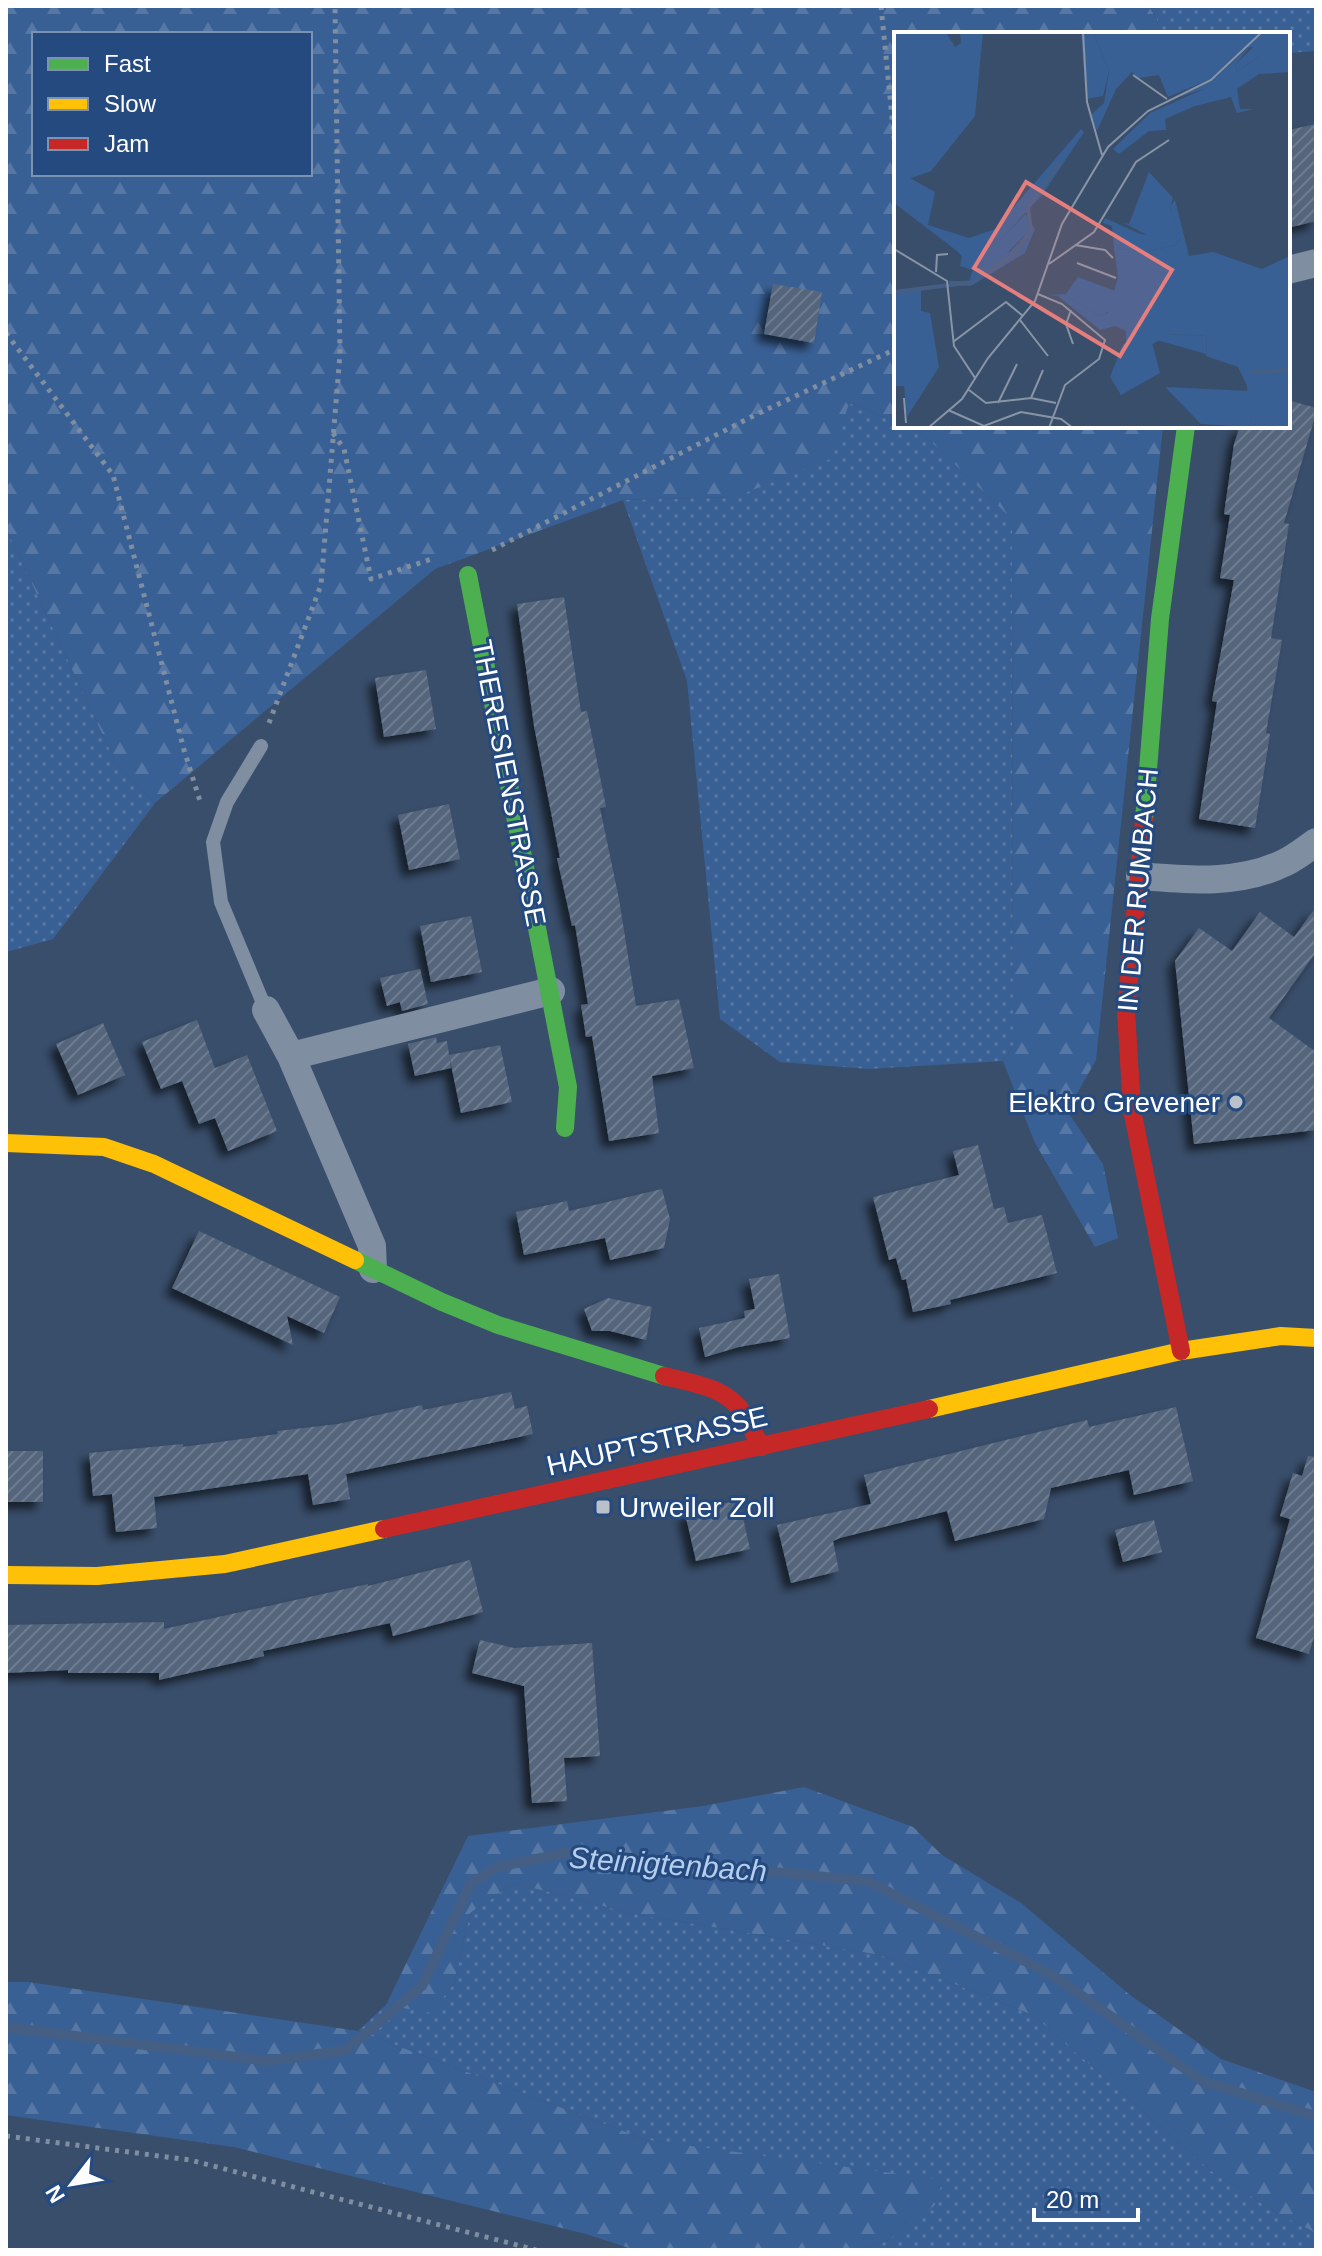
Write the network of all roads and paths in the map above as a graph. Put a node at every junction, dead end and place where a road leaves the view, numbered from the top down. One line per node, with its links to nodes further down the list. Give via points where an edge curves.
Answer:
1 (335, 6): 9 (path, via 340,354)
2 (881, 6): 3 (path)
3 (894, 138)
4 (1316, 263): 5 (street)
5 (1290, 270)
6 (6, 333): 12 (path, via 113,475)
7 (894, 350): 10 (path, via 490,551)
8 (1186, 428): 14 (street, IN DER RUMBACH, via 1160,619)
9 (333, 433): 10 (path, via 344,449 371,579 454,552); 11 (path, via 321,585)
10 (468, 575): 15 (street, THERESIENSTRASSE)
11 (261, 746): 12 (lane, via 227,802)
12 (213, 842): 16 (lane, via 221,902)
13 (1316, 842): 14 (street, via 1284,863 1240,877 1195,881)
14 (1140, 876): 22 (street, IN DER RUMBACH, via 1126,1011 1132,1110)
15 (551, 991): 17 (street); 18 (street, THERESIENSTRASSE, via 568,1087)
16 (266, 1010): 17 (street)
17 (291, 1056): 20 (street, via 372,1246)
18 (565, 1128)
19 (6, 1143): 20 (street, via 104,1147 154,1164)
20 (373, 1269): 23 (street, via 498,1325 712,1389 742,1410)
21 (1316, 1338): 22 (street, HAUPTSTRASSE, via 1281,1336)
22 (1181, 1351): 23 (street, HAUPTSTRASSE)
23 (761, 1447): 24 (street, HAUPTSTRASSE, via 225,1564 97,1576)
24 (6, 1575)
25 (6, 2136): 26 (path, via 190,2160)
26 (536, 2250)

